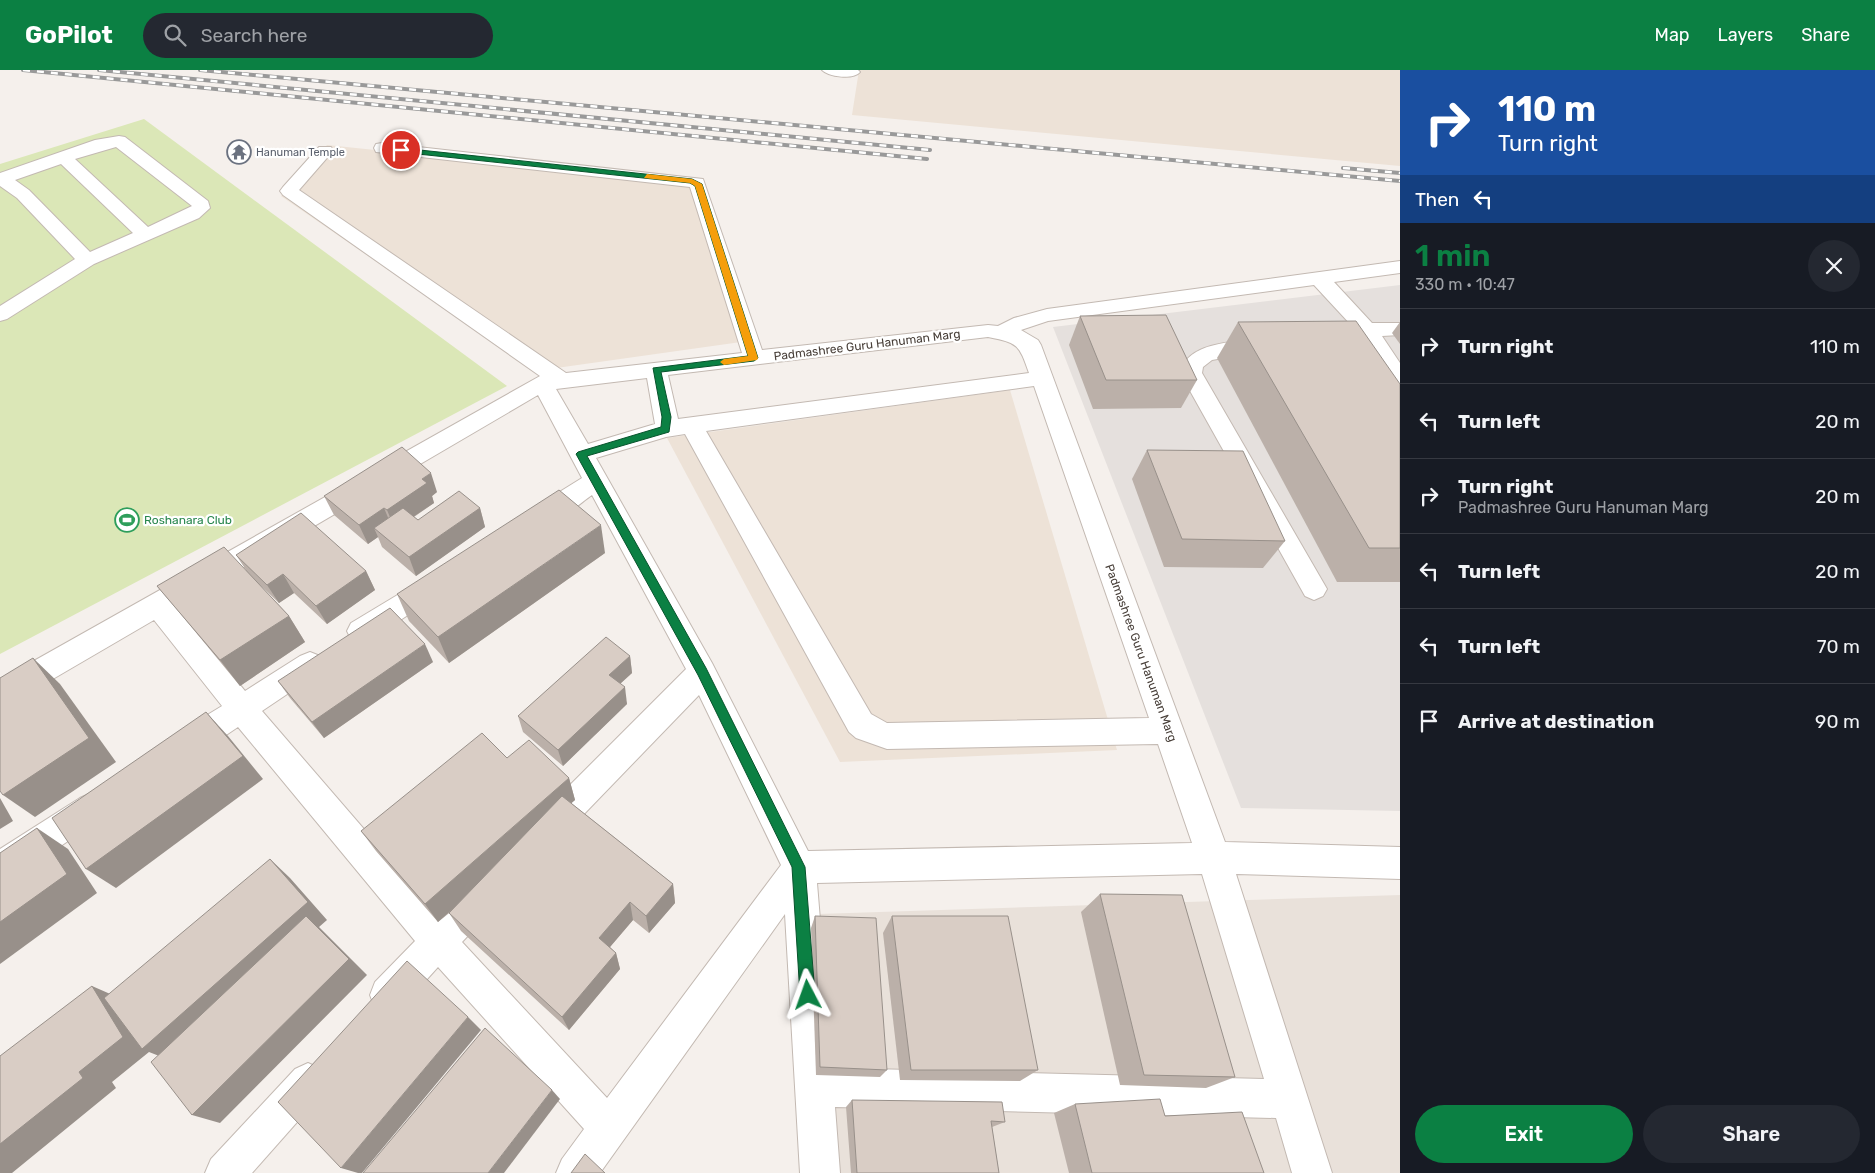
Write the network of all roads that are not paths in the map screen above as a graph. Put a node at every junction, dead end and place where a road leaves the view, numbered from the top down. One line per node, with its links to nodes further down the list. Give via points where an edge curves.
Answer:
1 (830, 70): 2 (street)
2 (852, 72)
3 (382, 148): 15 (street, via 697,183)
4 (325, 151): 19 (street, via 289,191)
5 (63, 157): 6 (street); 7 (street); 7 (street, via 119,141 202,205 193,214)
6 (1, 178): 8 (street, via 23,194)
7 (146, 235): 8 (street)
8 (87, 260): 11 (street)
9 (1400, 267): 10 (street)
10 (1319, 278): 13 (street); 14 (street, via 1047,315 1021,322)
11 (0, 315)
12 (1400, 328): 13 (street)
13 (1367, 330): 18 (street); 25 (street, via 1206,354 1193,364 1191,373)
14 (1002, 332): 15 (street, Padmashree Guru Hanuman Marg); 17 (street, Padmashree Guru Hanuman Marg, via 1018,336 1030,345)
15 (754, 358): 16 (street, Padmashree Guru Hanuman Marg)
16 (656, 370): 19 (street, Padmashree Guru Hanuman Marg); 20 (street, via 666,417)
17 (1042, 378): 20 (street); 30 (street, Padmashree Guru Hanuman Marg)
18 (1400, 379)
19 (552, 382): 21 (street); 26 (street, Padmashree Guru Hanuman Marg)
20 (678, 427): 21 (street); 30 (street, via 867,729 887,736)
21 (581, 454): 22 (street)
22 (596, 481): 23 (street); 27 (street)
23 (513, 534)
24 (456, 571): 29 (street)
25 (1314, 589)
26 (157, 604): 28 (street, Padmashree Guru Hanuman Marg); 29 (street)
27 (702, 672): 35 (street); 37 (street)
28 (0, 695)
29 (240, 708): 31 (street); 37 (street)
30 (1169, 731): 33 (street, Padmashree Guru Hanuman Marg)
31 (166, 758)
32 (116, 791): 36 (street)
33 (1214, 858): 34 (street); 35 (street); 41 (street, Padmashree Guru Hanuman Marg)
34 (1400, 863)
35 (798, 867): 40 (street); 42 (street)
36 (0, 868)
37 (438, 941): 38 (street); 42 (street)
38 (365, 1021)
39 (332, 1057): 43 (street)
40 (814, 1087): 41 (street); 45 (street)
41 (1287, 1099): 46 (street, Padmashree Guru Hanuman Marg)
42 (608, 1128): 44 (street)
43 (225, 1173)
44 (576, 1173)
45 (820, 1173)
46 (1312, 1173)

